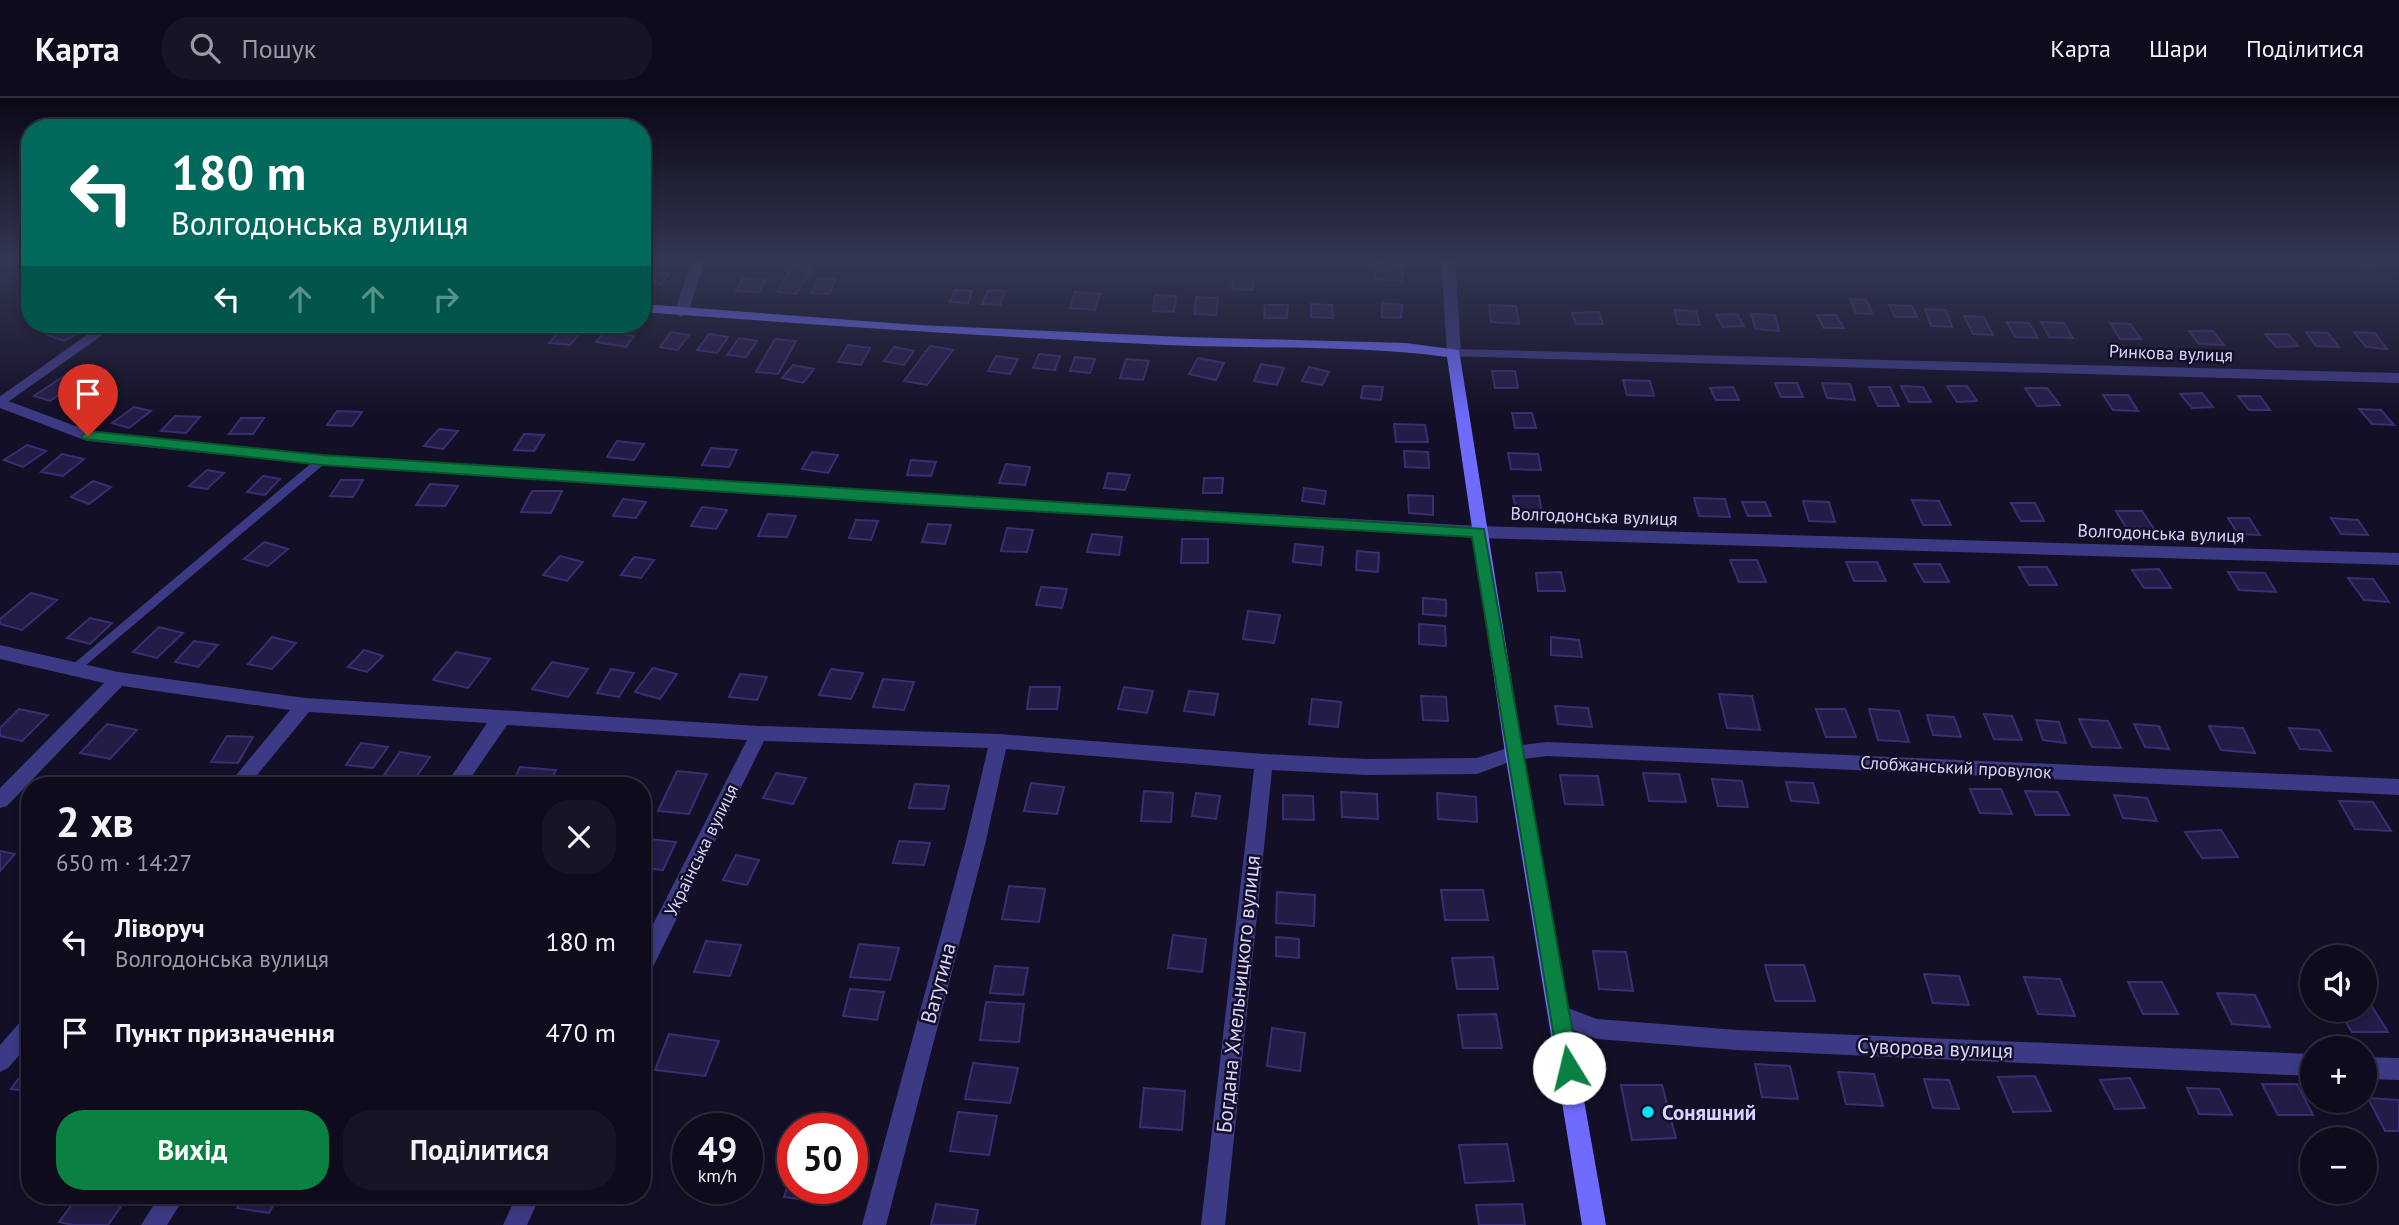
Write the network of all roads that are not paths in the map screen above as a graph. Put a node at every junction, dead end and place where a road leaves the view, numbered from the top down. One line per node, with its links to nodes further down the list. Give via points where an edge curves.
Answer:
1 (678, 313): 2 (main road, Ринкова вулиця)
2 (681, 313): 5 (main road, Ринкова вулиця, via 918,330 1406,347)
3 (1451, 313): 5 (street)
4 (97, 333): 7 (lane)
5 (1454, 353): 6 (street, Ринкова вулиця); 9 (main road)
6 (2399, 378)
7 (0, 402): 8 (street, Волгодонська вулиця, via 88,436)
8 (322, 460): 9 (street, Волгодонська вулиця); 12 (lane)
9 (1479, 532): 10 (street, Волгодонська вулиця); 18 (main road)
10 (2399, 559)
11 (0, 652): 12 (street, Слобжанський провулок)
12 (72, 671): 13 (street, Слобжанський провулок)
13 (118, 679): 14 (street, Слобжанський провулок); 20 (street)
14 (304, 705): 15 (street, Слобжанський провулок); 21 (street)
15 (502, 717): 16 (street, Слобжанський провулок); 22 (street)
16 (759, 733): 17 (street, Слобжанський провулок); 26 (street, Українська вулиця)
17 (999, 741): 19 (street, Слобжанський провулок); 37 (street, Ватутина)
18 (1514, 753): 19 (street, Слобжанський провулок, via 1478,766); 24 (street, Слобжанський провулок, via 1547,749); 27 (main road)
19 (1264, 762): 38 (street, Богдана Хмельницкого вулиця)
20 (22, 777)
21 (244, 777)
22 (460, 777)
23 (21, 778): 25 (street)
24 (2399, 787)
25 (0, 800)
26 (651, 950)
27 (1560, 1015): 30 (street, Суворова вулиця, via 1597,1029 1737,1040); 39 (main road)
28 (21, 1037): 29 (street)
29 (0, 1061)
30 (2300, 1064)
31 (2377, 1068): 32 (street)
32 (2399, 1069)
33 (168, 1204): 35 (street)
34 (524, 1204): 36 (street)
35 (153, 1225)
36 (514, 1225)
37 (874, 1225)
38 (1213, 1225)
39 (1594, 1225)

